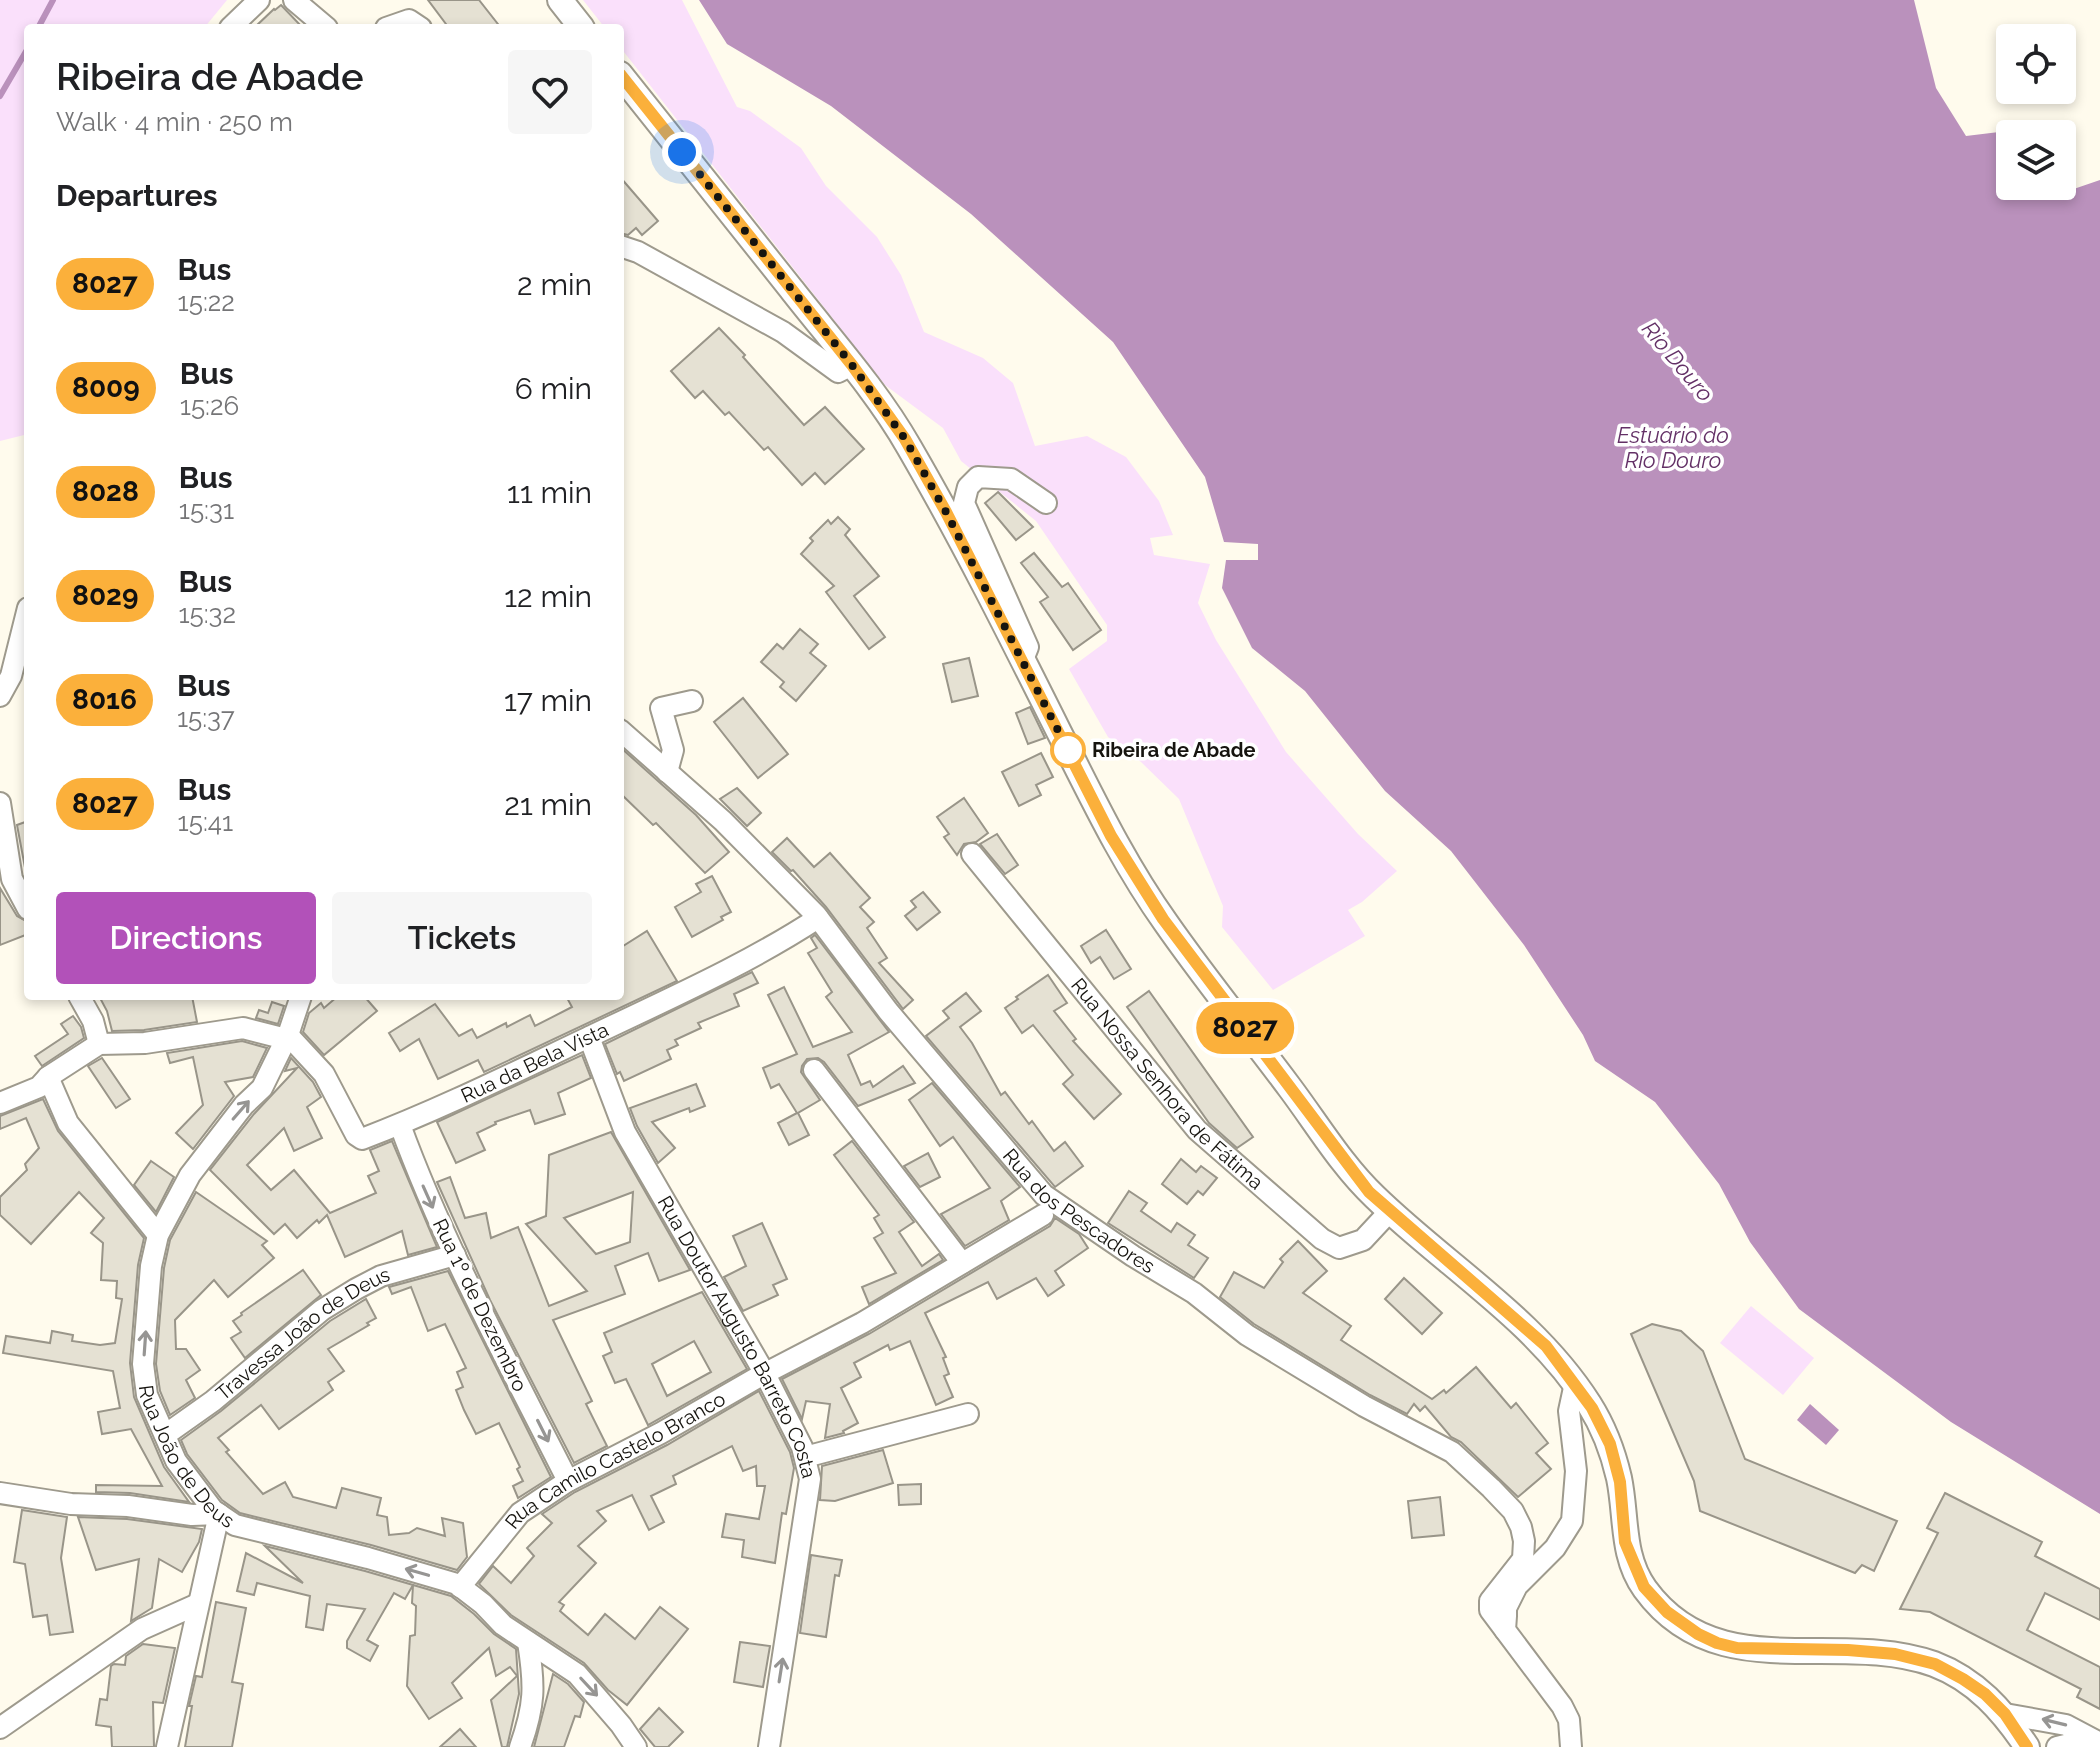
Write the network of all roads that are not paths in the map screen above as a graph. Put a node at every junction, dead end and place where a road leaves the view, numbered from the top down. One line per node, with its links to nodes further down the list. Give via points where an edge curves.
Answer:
1 (259, 0): 4 (street)
2 (294, 0): 5 (street)
3 (560, 0): 6 (main road)
4 (234, 24)
5 (322, 24)
6 (579, 24)
7 (624, 79): 9 (main road)
8 (624, 247): 9 (street, via 783,332 838,372)
9 (852, 365): 12 (main road, via 905,439)
10 (1046, 503): 12 (street, via 1011,479 978,477 968,487 964,503 1028,647)
11 (24, 630): 13 (street)
12 (1023, 660): 30 (main road, via 1111,836 1163,919 1359,1180)
13 (0, 696)
14 (692, 701): 16 (street, via 661,708 673,750)
15 (624, 734): 16 (street, Rua dos Pescadores)
16 (667, 772): 20 (street, Rua dos Pescadores)
17 (0, 803): 19 (street, via 12,879)
18 (972, 854): 30 (street, Rua Nossa Senhora de Fátima, via 1197,1130 1322,1239 1339,1248 1363,1240)
19 (24, 902)
20 (818, 918): 24 (street, Rua da Bela Vista, via 744,962); 45 (street, Rua dos Pescadores, via 888,1011 1044,1195 1194,1293 1247,1335 1452,1452 1513,1511 1524,1541 1523,1559 1490,1601 1490,1610)
21 (81, 1000): 25 (street)
22 (300, 1000): 23 (street, Rua João de Deus)
23 (287, 1037): 25 (street, via 243,1028 145,1043); 29 (street, Rua da Bela Vista, via 324,1074 356,1135 362,1139); 32 (street, Rua João de Deus, one-way to 23, via 190,1175 262,1088)
24 (589, 1037): 29 (street, Rua da Bela Vista); 35 (street, Rua Doutor Augusto Barreto Costa, via 625,1132)
25 (99, 1044): 27 (street)
26 (814, 1070): 34 (street)
27 (48, 1077): 28 (street, via 39,1087); 32 (street, via 68,1123)
28 (0, 1103)
29 (400, 1125): 33 (street, Rua 1º de Dezembro, one-way to 33)
30 (1390, 1211): 36 (main road, via 1546,1346)
31 (1043, 1215): 34 (street, Rua Camilo Castelo Branco)
32 (158, 1235): 38 (street, Rua João de Deus, one-way to 32, via 147,1395 143,1364)
33 (455, 1255): 38 (street, Travessa João de Deus, via 381,1276 322,1310); 40 (street, Rua 1º de Dezembro, one-way to 40)
34 (962, 1263): 35 (street, Rua Camilo Castelo Branco)
35 (765, 1374): 39 (street, Rua Doutor Augusto Barreto Costa); 40 (street, Rua Camilo Castelo Branco)
36 (1575, 1383): 45 (street, via 1569,1411 1576,1471 1572,1521 1555,1548 1517,1586 1506,1608); 47 (main road, via 1610,1444 1620,1482 1625,1542 1634,1567 1667,1612 1698,1634 1737,1648 1848,1650 1935,1664 1974,1686)
37 (968, 1414): 39 (street)
38 (165, 1435): 42 (street, Rua João de Deus, via 176,1461)
39 (805, 1457): 53 (street, Rua Doutor Augusto Barreto Costa, one-way to 39, via 810,1479)
40 (568, 1481): 43 (street, Rua Camilo Castelo Branco, via 520,1513)
41 (0, 1493): 42 (street, via 71,1504)
42 (219, 1514): 43 (street, Rua João de Deus, one-way to 42, via 235,1525); 44 (street)
43 (460, 1587): 46 (street, Rua João de Deus)
44 (198, 1604): 48 (street, via 142,1629); 50 (street)
45 (1505, 1630): 54 (street, via 1562,1706)
46 (528, 1642): 51 (street, via 535,1685); 52 (street, Rua João de Deus, one-way to 52, via 577,1674)
47 (2005, 1714): 49 (street, one-way to 47, via 2066,1725); 55 (main road)
48 (0, 1728)
49 (2100, 1743): 56 (street)
50 (167, 1747)
51 (520, 1747)
52 (636, 1747)
53 (769, 1747)
54 (1571, 1747)
55 (2027, 1747)
56 (2057, 1747)

